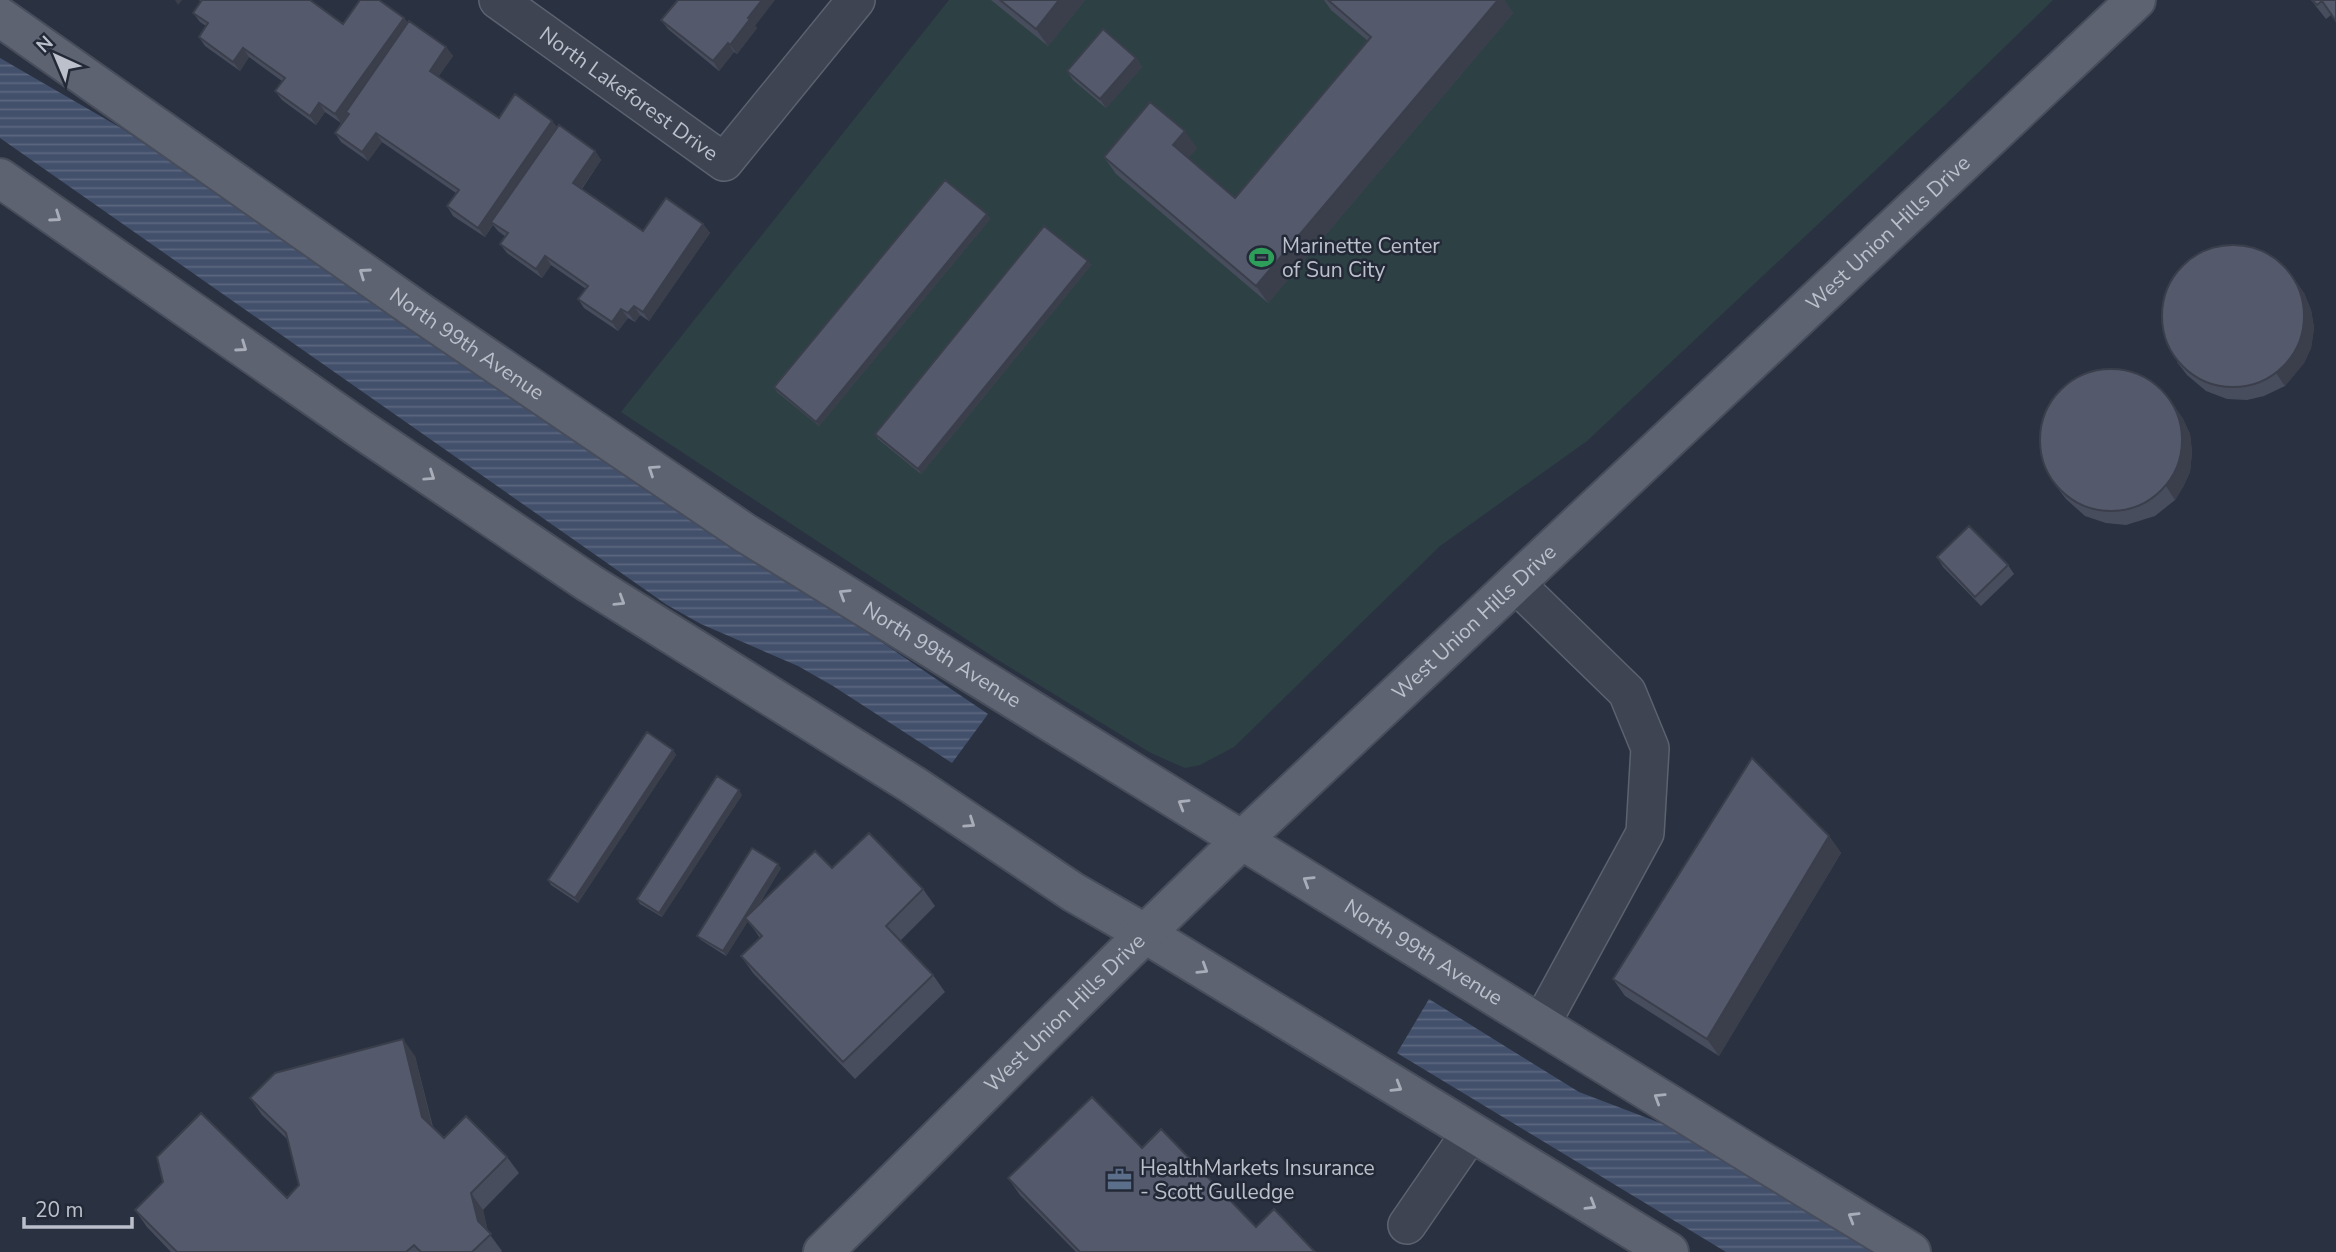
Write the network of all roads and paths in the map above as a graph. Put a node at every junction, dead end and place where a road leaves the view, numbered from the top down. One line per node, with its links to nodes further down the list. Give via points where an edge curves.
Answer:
1 (498, 0): 2 (street, North Lakeforest Drive, via 724,162)
2 (856, 0)
3 (2136, 0): 6 (main road, West Union Hills Drive)
4 (0, 17): 7 (main road, North 99th Avenue, one-way to 4, via 745,533 421,313)
5 (0, 178): 8 (main road, one-way to 8, via 589,583)
6 (1516, 584): 7 (main road, West Union Hills Drive); 9 (street, via 1627,692 1650,748 1645,833)
7 (1242, 840): 8 (main road, West Union Hills Drive); 9 (main road, North 99th Avenue, one-way to 7)
8 (1144, 933): 10 (main road, one-way to 10); 12 (main road, West Union Hills Drive)
9 (1541, 1024): 14 (main road, North 99th Avenue, one-way to 9)
10 (1471, 1132): 11 (street); 13 (main road, one-way to 13)
11 (1407, 1225)
12 (823, 1252)
13 (1670, 1252)
14 (1911, 1252)

